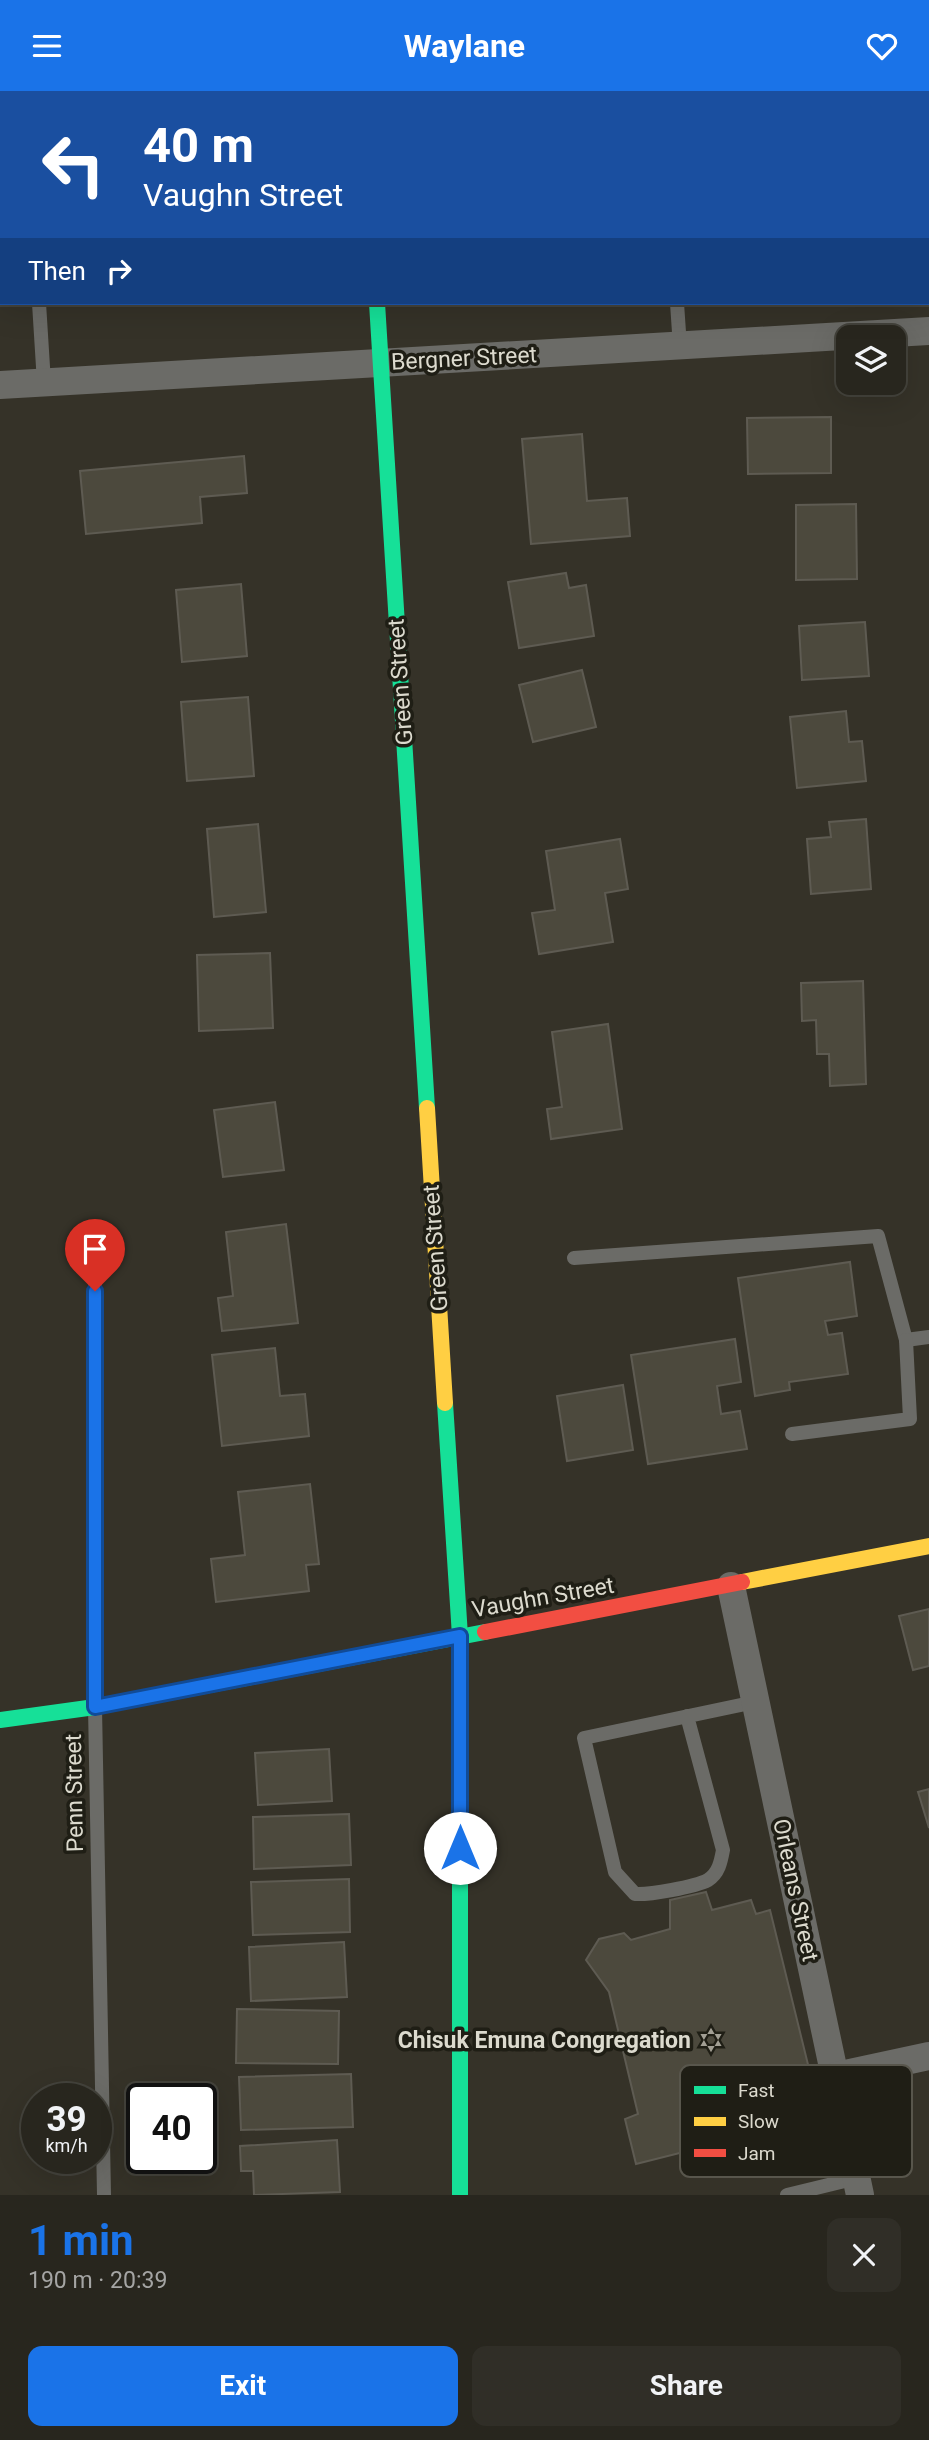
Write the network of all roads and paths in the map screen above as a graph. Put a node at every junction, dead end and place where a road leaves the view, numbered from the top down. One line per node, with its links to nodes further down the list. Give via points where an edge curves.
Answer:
1 (39, 305): 7 (lane)
2 (377, 305): 6 (street, Green Street)
3 (677, 305): 5 (lane)
4 (929, 331): 5 (street, Bergner Street)
5 (680, 347): 6 (street, Bergner Street)
6 (381, 362): 7 (street, Bergner Street); 16 (street, Green Street)
7 (44, 383): 8 (street, Bergner Street)
8 (0, 385)
9 (573, 1258): 12 (lane, via 878,1236)
10 (95, 1263): 18 (lane, Penn Street)
11 (929, 1337): 12 (lane)
12 (906, 1340): 13 (lane, via 910,1419)
13 (792, 1434)
14 (929, 1546): 15 (street, Vaughn Street)
15 (731, 1586): 16 (street, Vaughn Street); 17 (street, Orleans Street)
16 (460, 1636): 18 (street, Vaughn Street); 26 (street, Green Street)
17 (755, 1702): 19 (lane); 22 (street, Orleans Street)
18 (95, 1707): 20 (street, Vaughn Street); 25 (lane, Penn Street)
19 (687, 1716): 19 (lane, via 584,1738 615,1872 635,1894 649,1895 708,1879 719,1868 723,1850)
20 (0, 1720)
21 (929, 2056): 23 (street)
22 (834, 2065)
23 (887, 2065)
24 (858, 2187): 27 (lane)
25 (104, 2195)
26 (460, 2195)
27 (788, 2195)

